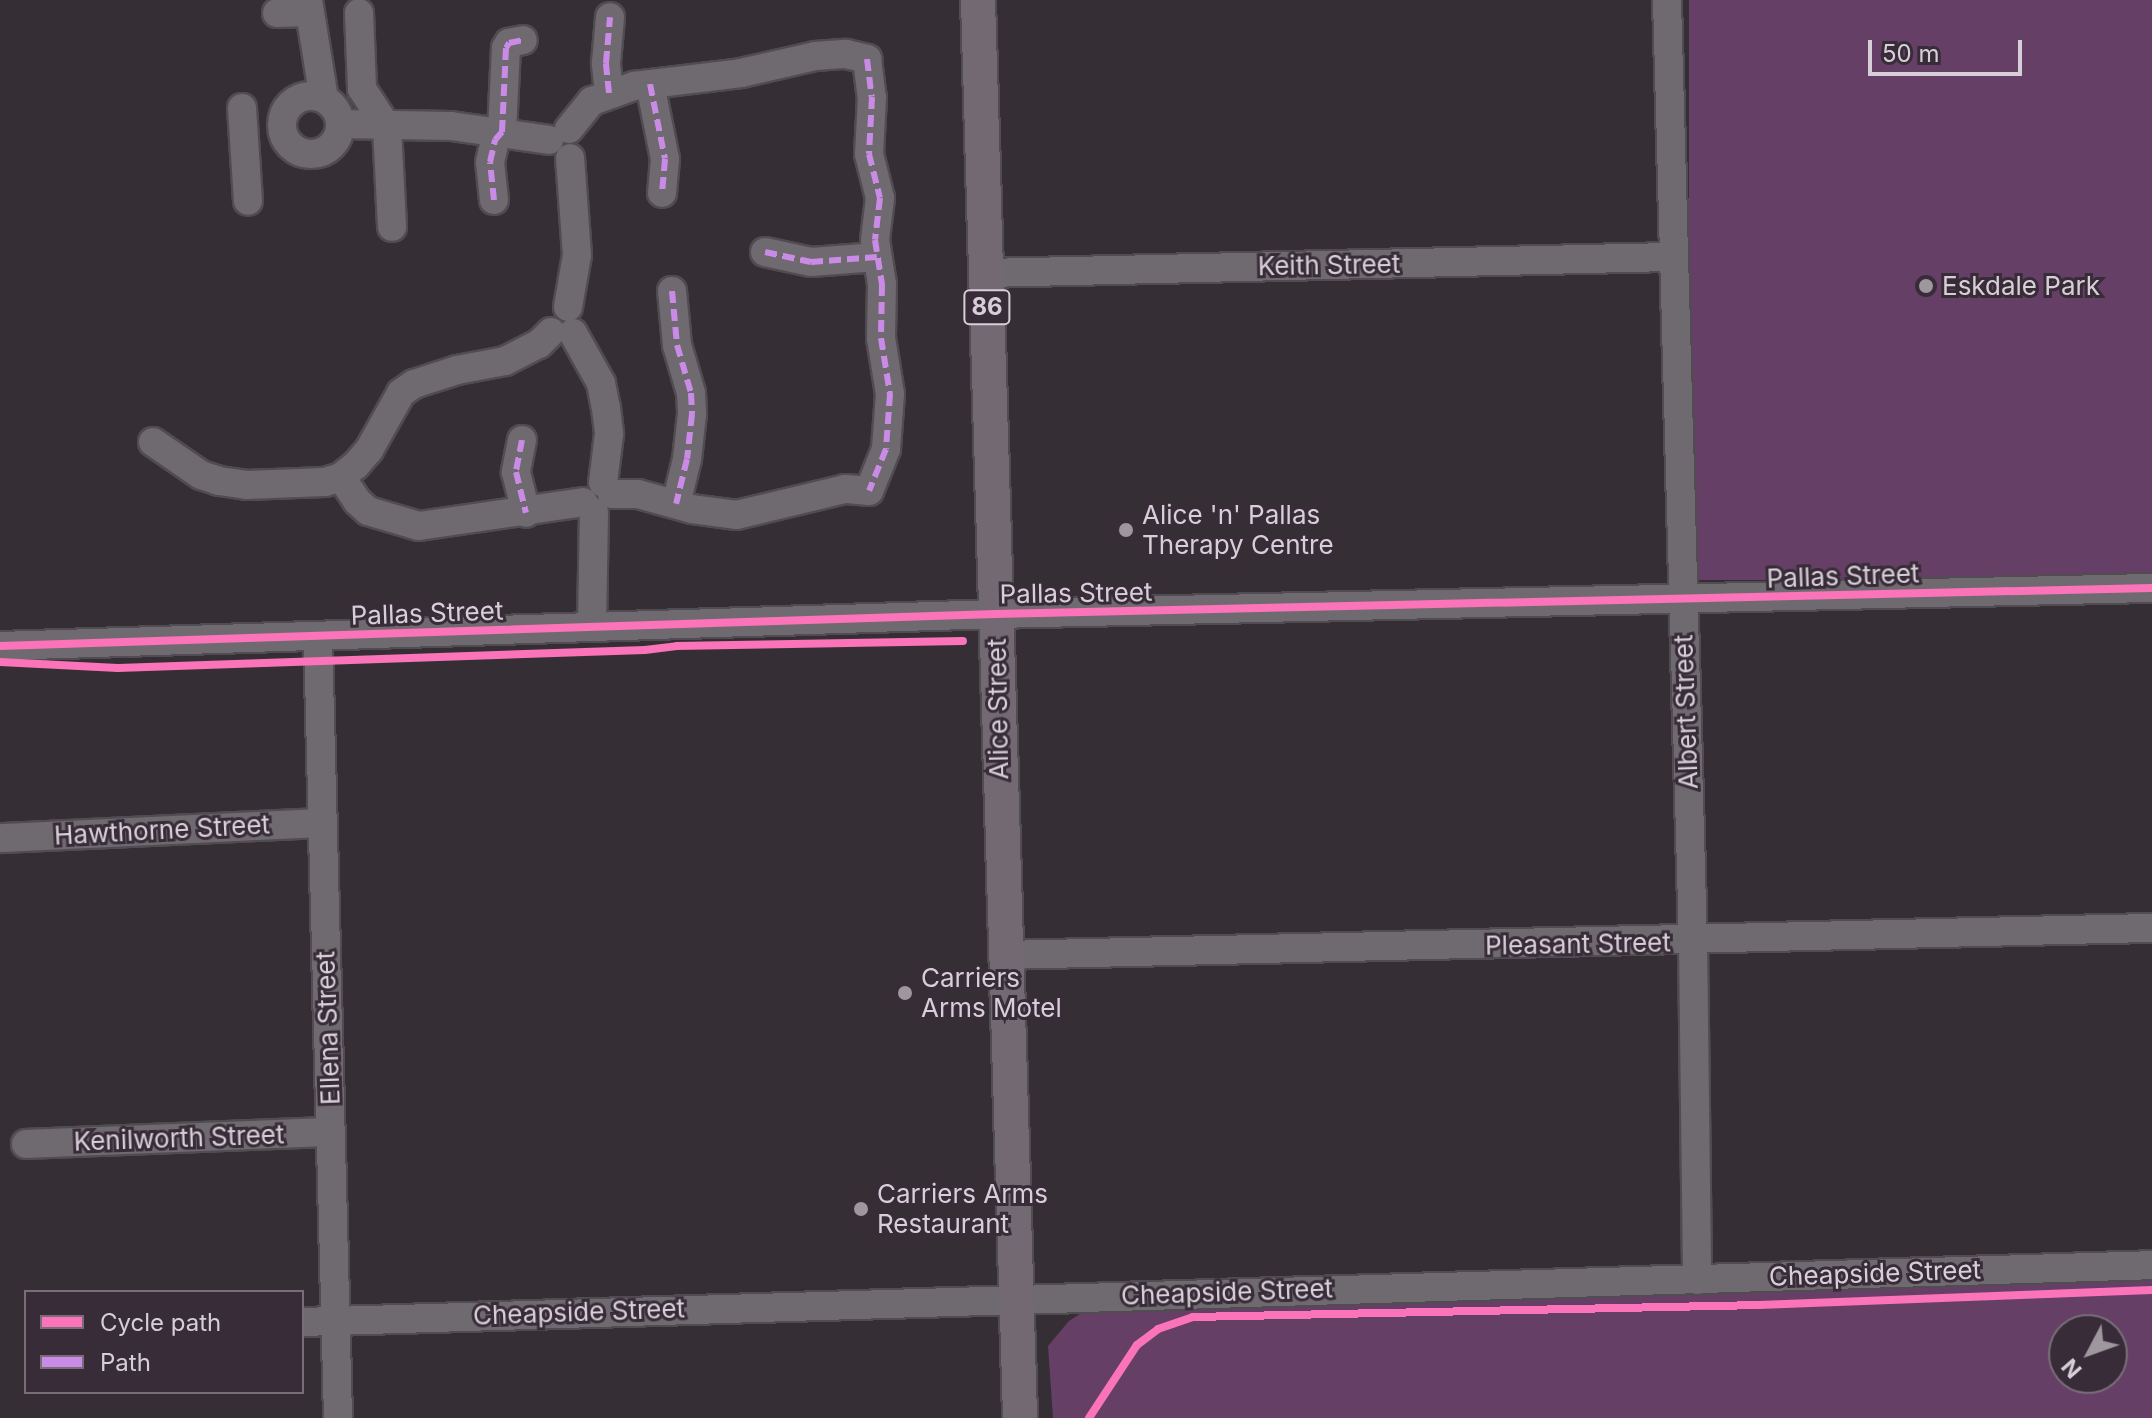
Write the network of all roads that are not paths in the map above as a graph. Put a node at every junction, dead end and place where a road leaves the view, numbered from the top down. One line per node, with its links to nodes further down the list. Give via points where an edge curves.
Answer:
1 (978, 0): 23 (main road, Alice Street / 86)
2 (1667, 0): 22 (street, Albert Street)
3 (308, 6): 4 (street); 10 (street); 11 (street, via 303,79)
4 (277, 13)
5 (359, 13): 13 (street, via 362,89)
6 (610, 17): 9 (street)
7 (523, 40): 14 (street, via 506,48)
8 (650, 84): 9 (street); 16 (street, via 665,159); 21 (street, via 741,73 815,56 867,59 872,97 869,154 880,198)
9 (609, 93): 15 (street, via 592,101)
10 (324, 99): 11 (street, via 304,97); 12 (street)
11 (288, 113): 12 (street, via 287,142 311,154 334,142); 18 (street, via 242,118)
12 (340, 124): 13 (street)
13 (387, 127): 14 (street); 19 (street)
14 (502, 132): 15 (street); 17 (street, via 490,162)
15 (563, 143): 25 (street, via 578,220)
16 (662, 193)
17 (494, 200)
18 (248, 201)
19 (392, 227)
20 (765, 252): 21 (street, via 811,262)
21 (877, 257): 30 (street, via 890,394 886,449 869,491 845,489 737,515)
22 (1672, 257): 23 (street, Keith Street); 33 (street, Albert Street)
23 (986, 273): 34 (main road, Alice Street / 86)
24 (672, 291): 30 (street, via 692,414)
25 (564, 324): 28 (street, via 505,361 414,384 390,408 369,450); 29 (street, via 590,357 606,408 609,434)
26 (522, 440): 31 (street, via 516,472)
27 (153, 442): 28 (street, via 219,481 294,485)
28 (341, 477): 31 (street, via 368,511 402,523 419,526)
29 (598, 498): 30 (street, via 638,494); 31 (street); 35 (street)
30 (676, 504)
31 (526, 513)
32 (2152, 588): 33 (street, Pallas Street)
33 (1683, 601): 34 (street, Pallas Street); 41 (street, Albert Street)
34 (995, 614): 35 (street, Pallas Street); 42 (main road, Alice Street / 86)
35 (592, 626): 36 (street, Pallas Street)
36 (318, 638): 37 (street, Pallas Street); 38 (street, Ellena Street)
37 (0, 646)
38 (323, 823): 39 (street, Hawthorne Street); 43 (street, Ellena Street)
39 (2, 838)
40 (2152, 928): 41 (street, Pleasant Street)
41 (1693, 942): 42 (street, Pleasant Street); 46 (street, Albert Street)
42 (1004, 955): 47 (main road, Alice Street / 86)
43 (331, 1132): 44 (street, Kenilworth Street); 48 (street, Ellena Street)
44 (26, 1144)
45 (2152, 1265): 46 (street, Cheapside Street)
46 (1697, 1280): 47 (street, Cheapside Street)
47 (1015, 1298): 48 (street, Cheapside Street); 51 (main road, Alice Street / 86)
48 (335, 1320): 49 (street, Cheapside Street); 50 (street, Ellena Street)
49 (304, 1322)
50 (338, 1418)
51 (1020, 1418)

